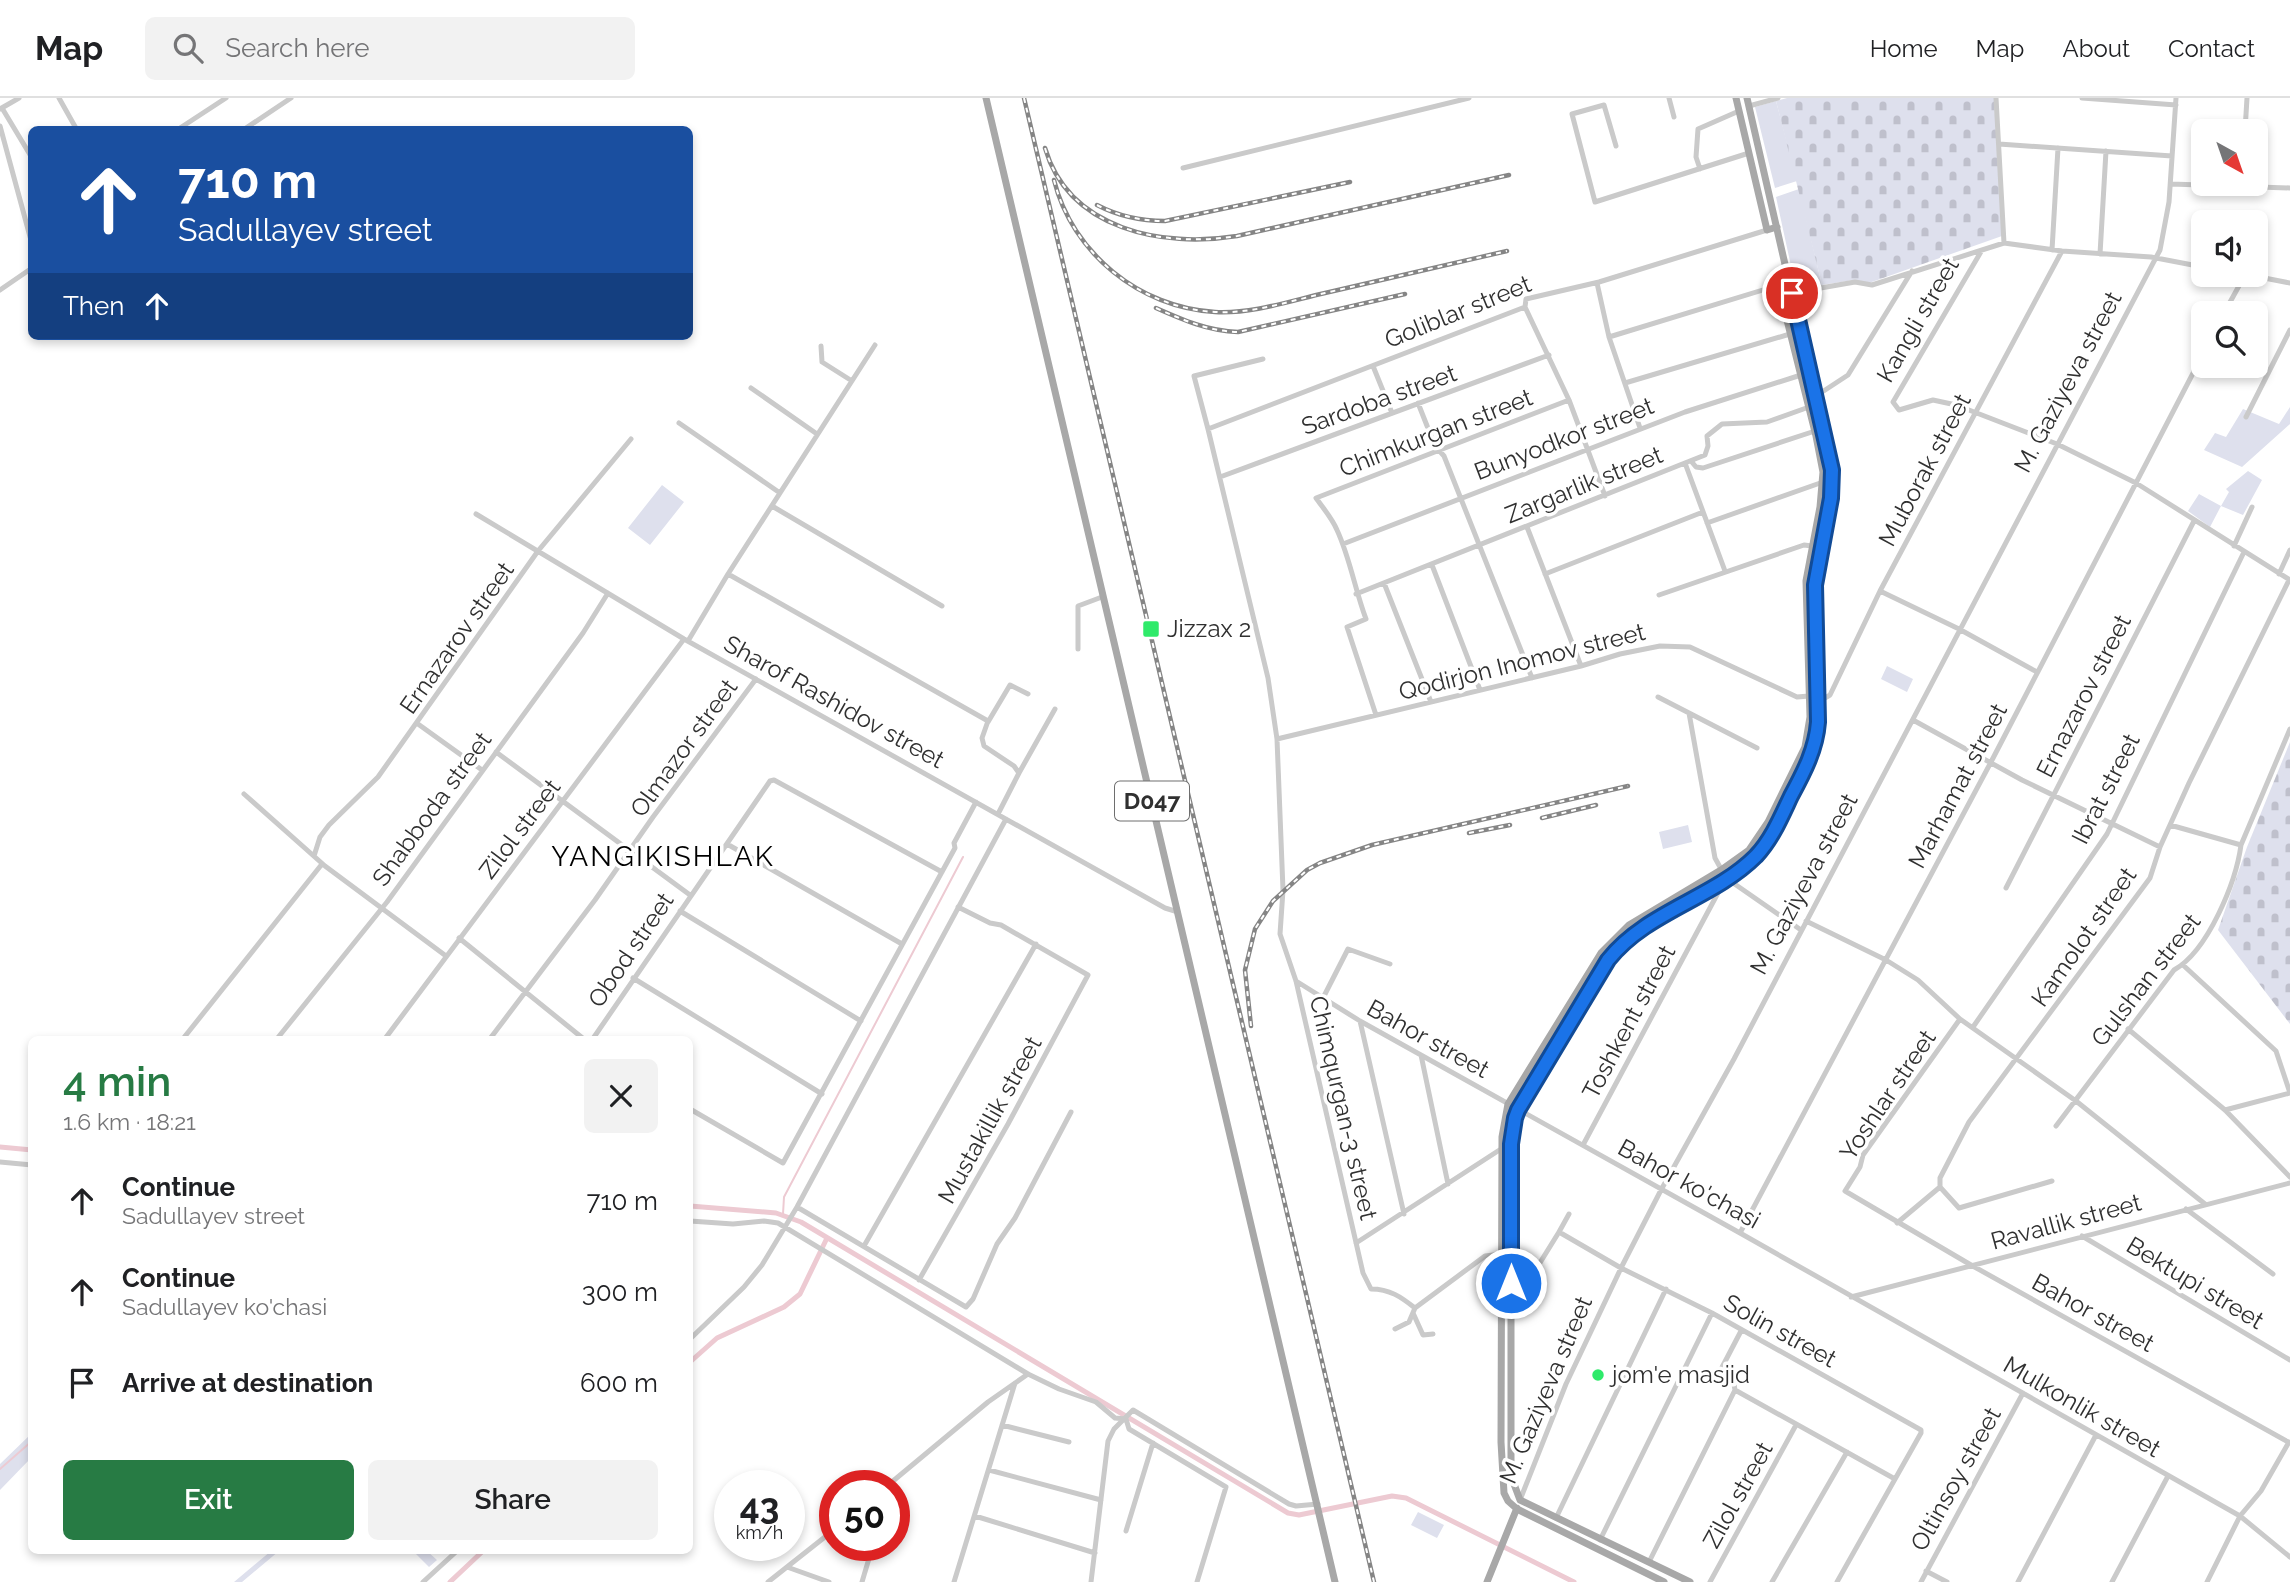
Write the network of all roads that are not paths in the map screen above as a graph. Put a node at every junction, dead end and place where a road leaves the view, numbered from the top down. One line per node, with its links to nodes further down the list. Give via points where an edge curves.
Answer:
1 (19, 98): 18 (street)
2 (59, 98): 22 (street)
3 (226, 98): 23 (street)
4 (291, 98): 24 (street)
5 (986, 98): 119 (main road, D047)
6 (1469, 98): 33 (street)
7 (1599, 98): 17 (street)
8 (1670, 98): 20 (street)
9 (1736, 98): 19 (main road)
10 (1778, 98): 15 (street)
11 (1996, 98): 26 (street)
12 (2082, 98): 16 (street)
13 (2176, 98): 16 (street)
14 (2247, 98): 21 (street)
15 (1748, 102): 39 (main road)
16 (2176, 105): 32 (street)
17 (1601, 106): 27 (street); 34 (street, via 1572,114 1595,202)
18 (1, 109): 30 (street)
19 (1739, 111): 31 (main road); 34 (street, via 1698,129)
20 (1674, 117)
21 (2246, 119)
22 (74, 126)
23 (183, 126)
24 (249, 126)
25 (0, 127): 41 (street)
26 (1999, 144): 28 (street); 42 (street)
27 (1616, 146)
28 (2058, 148): 29 (street); 44 (street)
29 (2106, 151): 32 (street); 46 (street)
30 (28, 152)
31 (1749, 153): 34 (street); 40 (main road)
32 (2172, 156): 35 (street)
33 (1183, 168)
34 (1700, 169)
35 (2171, 184): 36 (street); 47 (street)
36 (2191, 184)
37 (2268, 187): 38 (street)
38 (2290, 188)
39 (1777, 227): 40 (main road); 52 (main road)
40 (1767, 230): 53 (street, Goliblar street)
41 (28, 232)
42 (2004, 243): 43 (street); 44 (street)
43 (1982, 250): 50 (street); 75 (street, Kangli street, via 1893,402 1899,410 1933,400)
44 (2052, 250): 45 (street)
45 (2062, 251): 46 (street); 75 (street, Muborak street)
46 (2100, 254): 47 (street)
47 (2156, 258): 48 (street); 84 (street, M. Gaziyeva street)
48 (2191, 265)
49 (28, 271): 55 (street)
50 (1912, 271): 56 (street, via 1872,285 1855,282); 71 (street, Kangli street, via 1848,375)
51 (2268, 279): 54 (street)
52 (1789, 282): 56 (main road); 59 (main road, via 1781,292); 60 (street)
53 (1597, 283): 57 (street, Goliblar street, via 1526,299); 60 (street)
54 (2290, 283)
55 (0, 290)
56 (1792, 293): 71 (main road)
57 (1525, 307): 63 (street); 65 (street, Goliblar street)
58 (2290, 330): 77 (street)
59 (1790, 334): 66 (main road); 69 (street)
60 (1609, 337): 69 (street)
61 (875, 345): 68 (street, Zilol street)
62 (821, 346): 68 (street, via 822,362)
63 (1549, 355): 72 (street); 73 (street, Sardoba street)
64 (1263, 359): 80 (street, Chimqurgan-3 street, via 1194,376)
65 (1373, 366): 76 (street); 80 (street, Goliblar street)
66 (1801, 375): 74 (main road); 79 (street, Bunyodkor street)
67 (2191, 377): 90 (street, Marhamat street)
68 (852, 381): 82 (street, Zilol street)
69 (1625, 383): 79 (street)
70 (751, 388): 82 (street)
71 (1816, 396): 133 (main road, via 1833,482 1815,585)
72 (1569, 400): 85 (street); 86 (street, Chimkurgan street)
73 (1418, 403): 76 (street, Sardoba street); 86 (street)
74 (1809, 407): 81 (main road); 87 (street, Zargarlik street, via 1767,422 1722,424 1707,436 1705,455)
75 (1975, 411): 84 (street); 115 (street, Muborak street)
76 (1392, 413): 88 (street, Sardoba street)
77 (2246, 417)
78 (679, 423): 91 (street)
79 (1640, 428): 85 (street, Bunyodkor street)
80 (1208, 429): 88 (street, Chimqurgan-3 street)
81 (1815, 430): 87 (street, via 1703,468); 89 (main road)
82 (817, 434): 91 (street, Zilol street)
83 (631, 439): 106 (street, Ernazarov street)
84 (2057, 444): 90 (street); 121 (street, M. Gaziyeva street)
85 (1588, 448): 92 (street); 93 (street, Bunyodkor street)
86 (1440, 450): 93 (street); 101 (street, Chimkurgan street, via 1316,498)
87 (1688, 462): 92 (street, Zargarlik street); 96 (street)
88 (1220, 477): 141 (street, Chimqurgan-3 street, via 1268,678)
89 (1823, 482): 99 (street); 103 (main road)
90 (2136, 483): 98 (street); 125 (street, Marhamat street)
91 (780, 493): 94 (street, Zilol street)
92 (1605, 496): 100 (street, Zargarlik street)
93 (1461, 498): 101 (street, Bunyodkor street); 102 (street)
94 (772, 506): 112 (street, Zilol street); 120 (street)
95 (2252, 507): 104 (street)
96 (1703, 512): 99 (street); 110 (street)
97 (476, 514): 106 (street, Sharof Rashidov street)
98 (2194, 521): 104 (street); 148 (street, Ernazarov street)
99 (1707, 523): 109 (street)
100 (1527, 527): 102 (street, Zargarlik street); 110 (street)
101 (1343, 544): 117 (street)
102 (1479, 546): 108 (street, Zargarlik street); 126 (street)
103 (1812, 546): 109 (street); 130 (main road, via 1805,601)
104 (2234, 546): 107 (street)
105 (2290, 550): 111 (street)
106 (538, 551): 116 (street, Sharof Rashidov street); 139 (street, Ernazarov street)
107 (2244, 552): 111 (street); 153 (street, Ibrat street)
108 (1432, 565): 114 (street, Zargarlik street); 128 (street)
109 (1725, 571): 118 (street)
110 (1545, 574): 124 (street)
111 (2279, 574): 113 (street)
112 (728, 575): 122 (street, Zilol street); 138 (street)
113 (2290, 580): 154 (street, Kamolot street)
114 (1384, 583): 117 (street, Zargarlik street); 132 (street)
115 (1880, 591): 121 (street); 133 (street, Muborak street, via 1830,695)
116 (608, 593): 122 (street, Sharof Rashidov street); 143 (street, Shabboda street)
117 (1356, 594): 136 (street, via 1366,619 1347,627)
118 (1659, 595)
119 (1102, 597): 123 (street, via 1078,606); 169 (main road, D047)
120 (942, 606)
121 (1959, 629): 125 (street); 137 (street, M. Gaziyeva street)
122 (686, 640): 127 (street, Sharof Rashidov street); 149 (street, Zilol street)
123 (1078, 649)
124 (1581, 666): 126 (street, Qodirjon Inomov street); 130 (street, Qodirjon Inomov street, via 1660,646 1690,648 1797,697)
125 (2037, 672): 144 (street, Marhamat street)
126 (1532, 678): 128 (street, Qodirjon Inomov street)
127 (756, 679): 150 (street, Sharof Rashidov street); 158 (street, Olmazor street)
128 (1480, 690): 132 (street, Qodirjon Inomov street)
129 (1028, 694): 138 (street, via 1010,685)
130 (1809, 696): 161 (main road, via 1808,737 1793,775 1755,843)
131 (1658, 697): 135 (street)
132 (1431, 702): 136 (street, Qodirjon Inomov street)
133 (1818, 702): 163 (main road, via 1812,750 1773,831 1753,858)
134 (1055, 709): 146 (street)
135 (1689, 713): 142 (street); 161 (street)
136 (1376, 715): 141 (street, Qodirjon Inomov street)
137 (1913, 720): 144 (street); 170 (street, M. Gaziyeva street)
138 (988, 722): 146 (street, via 984,746)
139 (418, 724): 145 (street); 159 (street, Ernazarov street, via 378,777 329,825)
140 (2290, 729): 156 (street, Gulshan street)
141 (1277, 739): 180 (street, Chimqurgan-3 street, via 1283,890 1280,934)
142 (1757, 748)
143 (496, 752): 145 (street, Shabboda street); 149 (street)
144 (1991, 762): 148 (street); 176 (street, Marhamat street)
145 (482, 770): 167 (street, Shabboda street)
146 (1019, 773): 151 (street)
147 (244, 794): 159 (street)
148 (2053, 794): 153 (street); 164 (street, Ernazarov street)
149 (564, 801): 158 (street); 172 (street, Zilol street)
150 (976, 802): 151 (street, Sharof Rashidov street); 162 (street)
151 (998, 814): 152 (street, Sharof Rashidov street)
152 (1006, 819): 166 (street); 169 (street, Sharof Rashidov street)
153 (2112, 822): 157 (street); 186 (street, Ibrat street)
154 (2170, 825): 156 (street); 157 (street, Kamolot street)
155 (727, 844): 162 (street, Obod street, via 774,780); 165 (street, Obod street); 173 (street)
156 (2241, 845): 178 (street, Gulshan street, via 2212,931)
157 (2160, 847): 195 (street, Kamolot street, via 2150,877)
158 (630, 851): 165 (street); 181 (street, Olmazor street)
159 (314, 856): 160 (street)
160 (322, 864): 167 (street); 188 (street)
161 (1721, 870): 163 (street); 199 (main road, via 1643,916 1608,944)
162 (942, 872): 173 (street)
163 (1726, 878): 171 (street); 200 (main road, via 1619,946); 205 (street, Toshkent street)
164 (2006, 888)
165 (690, 895): 168 (street, Obod street)
166 (958, 907): 174 (street); 217 (street)
167 (380, 909): 175 (street); 189 (street, Shabboda street)
168 (680, 911): 179 (street, Obod street); 184 (street)
169 (1178, 912): 262 (main road, D047)
170 (1806, 921): 171 (street, M. Gaziyeva street); 176 (street)
171 (1801, 930): 214 (street, M. Gaziyeva street)
172 (459, 938): 175 (street, Zilol street); 181 (street)
173 (902, 944): 184 (street)
174 (1036, 944): 228 (street); 233 (street, Mustakillik street, via 1088,975)
175 (446, 956): 190 (street, Zilol street)
176 (1886, 960): 183 (street, via 1918,980); 225 (street, Marhamat street)
177 (1390, 964): 182 (street, via 1348,949)
178 (2183, 965): 187 (street, Gulshan street, via 2174,970); 196 (street, via 2276,1051)
179 (633, 978): 193 (street, Obod street); 197 (street)
180 (1296, 981): 182 (street, Bahor street); 227 (street, Chimqurgan-3 street)
181 (525, 991): 191 (street, Olmazor street); 192 (street)
182 (1323, 998): 185 (street, Bahor street)
183 (1960, 1018): 186 (street); 215 (street, Yoshlar street, via 1863,1154)
184 (861, 1021): 197 (street)
185 (1360, 1021): 194 (street, Bahor street); 219 (street)
186 (1973, 1027): 195 (street)
187 (2128, 1029): 198 (street, Gulshan street); 201 (street)
188 (186, 1036)
189 (279, 1036)
190 (387, 1036)
191 (492, 1036)
192 (580, 1036)
193 (595, 1036)
194 (1421, 1055): 199 (street, Bahor street); 212 (street)
195 (2018, 1060): 198 (street); 213 (street, Kamolot street, via 1969,1122 1940,1178)
196 (2290, 1093): 201 (street)
197 (822, 1094): 202 (street, via 783,1163)
198 (2076, 1101): 204 (street, Gulshan street); 216 (street)
199 (1508, 1104): 200 (street, Bahor ko'chasi); 206 (main road)
200 (1518, 1110): 205 (street, Bahor ko'chasi); 236 (main road, via 1511,1144)
201 (2225, 1110): 209 (street)
202 (693, 1111)
203 (1071, 1112): 233 (street, via 966,1307)
204 (2056, 1126)
205 (1583, 1145): 214 (street, Bahor ko'chasi)
206 (1502, 1149): 212 (street); 229 (main road)
207 (0, 1162): 208 (street)
208 (28, 1165)
209 (2290, 1177)
210 (2052, 1181): 213 (street, via 1959,1208)
211 (2290, 1183): 216 (street, Ravallik street)
212 (1448, 1184): 219 (street)
213 (1940, 1188): 222 (street)
214 (1661, 1190): 225 (street, Bahor ko'chasi); 231 (street, M. Gaziyeva street)
215 (1845, 1191): 222 (street, Bahor street)
216 (2205, 1204): 218 (street, Ravallik street)
217 (797, 1207): 223 (street); 228 (street)
218 (2186, 1209): 226 (street, Ravallik street); 232 (street)
219 (1404, 1214): 227 (street)
220 (1569, 1214): 224 (street)
221 (693, 1221): 223 (street, via 764,1221)
222 (1897, 1223): 230 (street, Bahor street)
223 (784, 1227): 242 (street, via 744,1287); 244 (street)
224 (1559, 1233): 231 (street, Solin street); 236 (street)
225 (1740, 1233): 235 (street, Bahor ko'chasi)
226 (2082, 1236): 230 (street, Ravallik street); 243 (street, Bektupi street)
227 (1356, 1243): 237 (street, Chimqurgan-3 street, via 1371,1289 1400,1296)
228 (864, 1246): 233 (street)
229 (1502, 1254): 237 (street, via 1485,1256); 263 (main road, via 1503,1486 1508,1501)
230 (1971, 1265): 235 (street, Ravallik street); 253 (street, Bahor street)
231 (1621, 1268): 234 (street, Solin street); 261 (street, M. Gaziyeva street, via 1566,1384)
232 (2273, 1274)
233 (919, 1280)
234 (1666, 1289): 238 (street, Solin street); 266 (street)
235 (1851, 1297): 247 (street, Mulkonlik street)
236 (1511, 1309): 261 (main road, via 1511,1476)
237 (1414, 1310): 239 (street, via 1409,1322); 241 (street, Chimqurgan-3 street, via 1423,1335)
238 (1712, 1313): 240 (street, Solin street); 268 (street)
239 (1395, 1329)
240 (1741, 1331): 246 (street, via 1718,1375 1734,1384); 259 (street, Solin street, via 1919,1429 1921,1433)
241 (1433, 1335)
242 (693, 1336)
243 (2290, 1358)
244 (1028, 1374): 245 (street); 248 (street, via 1096,1402 1115,1418)
245 (1014, 1383): 249 (street); 256 (street)
246 (1735, 1390): 250 (street); 274 (street)
247 (2023, 1393): 251 (street, Mulkonlik street); 276 (street, Oltinsoy street)
248 (1126, 1419): 254 (street, via 1129,1429); 260 (street, via 1108,1441); 262 (street, via 1133,1410 1289,1504)
249 (1002, 1425): 252 (street); 257 (street)
250 (1796, 1425): 255 (street); 288 (street, Zilol street)
251 (2096, 1435): 258 (street, Mulkonlik street); 293 (street)
252 (1069, 1442)
253 (2290, 1443): 265 (street)
254 (1153, 1444): 267 (street); 283 (street, via 1226,1487)
255 (1847, 1452): 259 (street); 289 (street)
256 (906, 1470)
257 (989, 1470): 260 (street); 264 (street)
258 (2168, 1476): 265 (street, Mulkonlik street); 294 (street)
259 (1895, 1479): 290 (street)
260 (1101, 1500): 270 (street)
261 (1520, 1500): 263 (main road, M. Gaziyeva street); 266 (main road)
262 (1318, 1504): 284 (main road, D047)
263 (1517, 1509): 285 (main road, M. Gaziyeva street); 286 (main road)
264 (975, 1516): 270 (street); 281 (street)
265 (2240, 1516): 272 (street, Mulkonlik street); 295 (street)
266 (1556, 1518): 268 (main road)
267 (1126, 1531)
268 (1600, 1540): 274 (main road)
269 (819, 1542): 275 (street)
270 (1095, 1553): 282 (street)
271 (453, 1554): 277 (street)
272 (2290, 1557)
273 (868, 1561): 280 (street)
274 (1649, 1562): 287 (main road)
275 (787, 1567): 278 (street); 279 (street)
276 (1926, 1572): 291 (street, Oltinsoy street); 292 (street)
277 (423, 1582)
278 (768, 1582)
279 (829, 1582)
280 (862, 1582)
281 (954, 1582)
282 (1091, 1582)
283 (1197, 1582)
284 (1335, 1582)
285 (1487, 1582)
286 (1664, 1582)
287 (1690, 1582)
288 (1710, 1582)
289 (1772, 1582)
290 (1837, 1582)
291 (1921, 1582)
292 (1947, 1582)
293 (2018, 1582)
294 (2112, 1582)
295 (2207, 1582)

